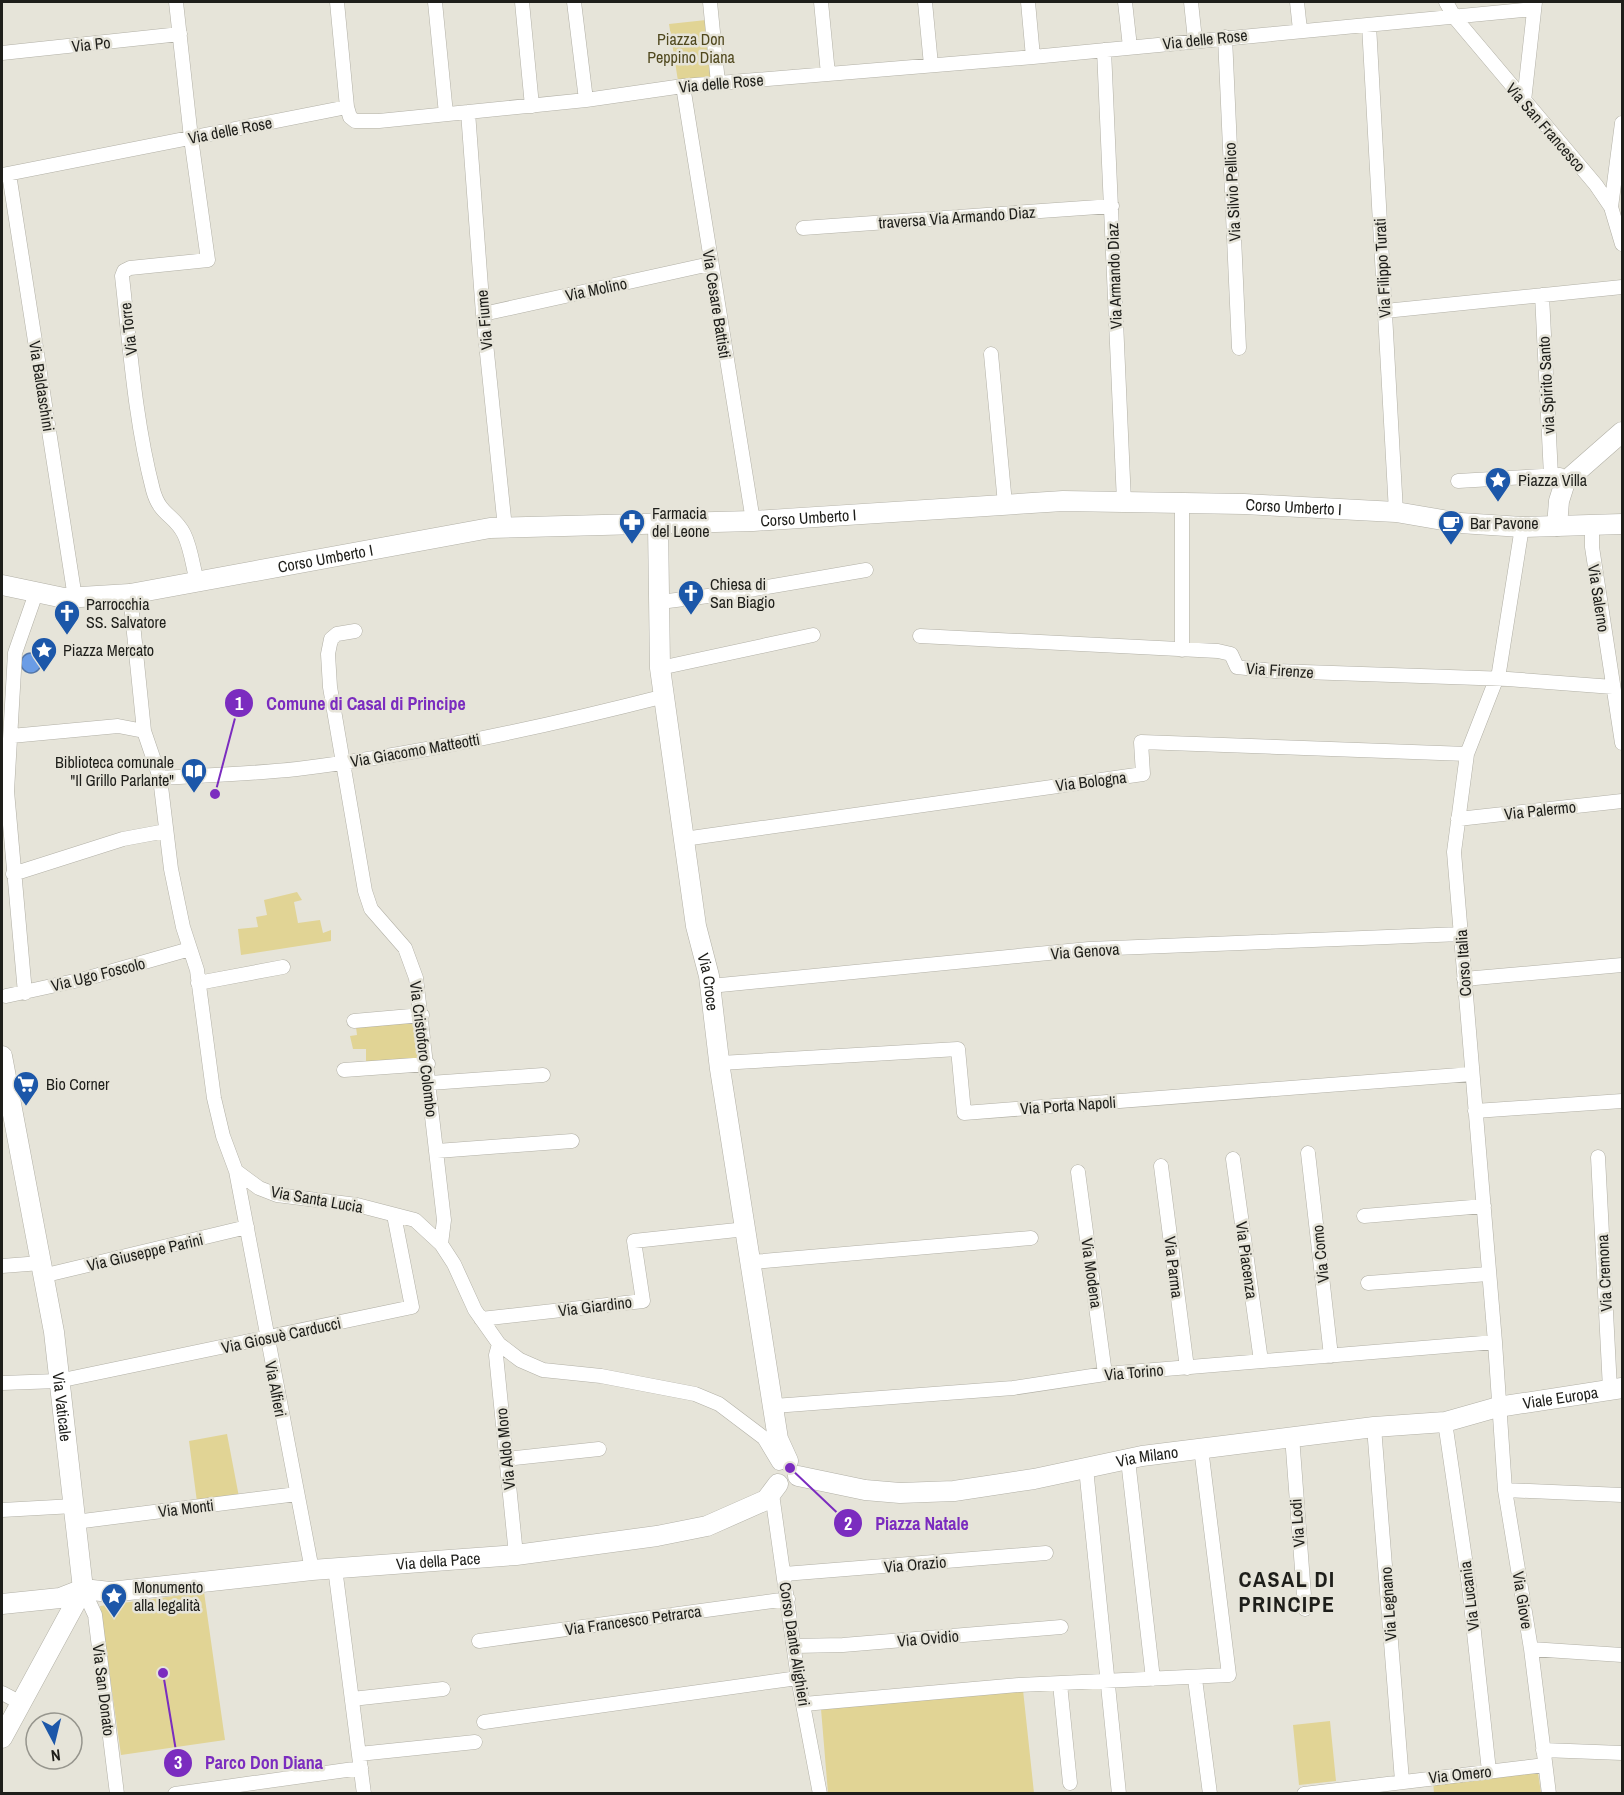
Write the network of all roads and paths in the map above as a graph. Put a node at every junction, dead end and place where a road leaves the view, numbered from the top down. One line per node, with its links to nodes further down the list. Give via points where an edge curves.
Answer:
1 (176, 2): 18 (street)
2 (337, 2): 32 (street)
3 (435, 2): 34 (street)
4 (522, 2): 31 (street)
5 (574, 2): 29 (street)
6 (710, 2): 27 (street)
7 (821, 2): 26 (street)
8 (925, 2): 25 (street)
9 (1028, 2): 24 (street)
10 (1125, 2): 21 (street)
11 (1191, 2): 20 (street)
12 (1298, 2): 17 (street)
13 (1446, 2): 15 (street, Via San Francesco)
14 (1535, 5): 15 (street, Via delle Rose); 30 (street)
15 (1455, 18): 16 (street, Via delle Rose); 30 (street, Via San Francesco)
16 (1369, 25): 17 (street, Via delle Rose); 45 (street, Via Filippo Turati)
17 (1300, 30): 19 (street, Via delle Rose)
18 (180, 34): 23 (street, Via Po); 36 (street)
19 (1225, 37): 20 (street, Via delle Rose); 47 (street, Via Silvio Pellico)
20 (1195, 40): 21 (street, Via delle Rose)
21 (1130, 47): 22 (street, Via delle Rose)
22 (1104, 50): 24 (street, Via delle Rose); 38 (street, Via Armando Diaz)
23 (2, 53)
24 (1033, 57): 25 (street, Via delle Rose)
25 (931, 65): 26 (street, Via delle Rose)
26 (828, 74): 27 (street, Via delle Rose)
27 (718, 84): 28 (street, Via delle Rose)
28 (683, 86): 29 (street, Via delle Rose); 42 (street, Via Cesare Battisti)
29 (586, 100): 31 (street, Via delle Rose)
30 (1524, 101): 39 (street, Via San Francesco)
31 (532, 106): 33 (street, Via delle Rose)
32 (347, 107): 34 (street, Via delle Rose, via 355,121); 36 (street, Via delle Rose)
33 (468, 112): 34 (street, Via delle Rose); 46 (street, Via Fiume)
34 (446, 114)
35 (1623, 123): 39 (street)
36 (190, 138): 37 (street, Via delle Rose); 65 (street, Via Torre, via 208,260 130,268 122,276 140,426 153,491 165,514 184,534)
37 (5, 174): 69 (street, Via Baldaschini)
38 (1112, 206): 40 (street, traversa Via Armando Diaz); 53 (street, Via Armando Diaz)
39 (1611, 207): 41 (street, Via San Francesco)
40 (803, 228)
41 (1623, 244)
42 (710, 264): 46 (street, Via Molino); 57 (street, Via Cesare Battisti)
43 (1623, 287): 44 (street)
44 (1542, 295): 45 (street); 51 (street, via Spirito Santo)
45 (1385, 310): 56 (street, Via Filippo Turati)
46 (483, 314): 63 (street, Via Fiume)
47 (1239, 348)
48 (991, 354): 55 (street)
49 (1623, 432): 50 (street)
50 (1574, 474): 51 (street); 61 (street, via 1561,489)
51 (1551, 476): 52 (street)
52 (1458, 481)
53 (1124, 501): 54 (street, Corso Umberto I); 55 (street, Corso Umberto I)
54 (1182, 502): 56 (street, Corso Umberto I); 74 (street)
55 (1005, 504): 57 (street, Corso Umberto I)
56 (1396, 512): 62 (street, Corso Umberto I, via 1460,523)
57 (753, 521): 59 (street, Corso Umberto I)
58 (1592, 523): 60 (street, Corso Umberto I); 61 (street, Corso Umberto I); 77 (street, Via Salerno, via 1592,547)
59 (658, 524): 63 (street, Corso Umberto I); 70 (street, Via Croce)
60 (1623, 524)
61 (1557, 526): 62 (street, Corso Umberto I)
62 (1522, 527): 76 (street, Corso Italia)
63 (505, 528): 65 (street, Corso Umberto I)
64 (866, 570): 70 (street)
65 (197, 582): 68 (street, Corso Umberto I)
66 (2, 585): 67 (street, Corso Umberto I)
67 (36, 593): 69 (street, Corso Umberto I); 80 (street, via 15,654)
68 (130, 594): 69 (street, Corso Umberto I); 79 (street)
69 (75, 598)
70 (660, 602): 75 (street, Via Croce)
71 (355, 631): 83 (street, Via Cristoforo Colombo, via 330,639 328,654)
72 (813, 635): 75 (street)
73 (920, 636): 74 (street, Via Firenze)
74 (1182, 650): 76 (street, Via Firenze, via 1231,654 1237,667)
75 (660, 668): 78 (street, Via Croce)
76 (1495, 680): 77 (street, Via Firenze); 82 (street, Corso Italia)
77 (1613, 687): 81 (street, Via Salerno)
78 (665, 696): 83 (street, Via Giacomo Matteotti, via 546,726); 88 (street, Via Croce)
79 (144, 731): 80 (street, via 118,726); 84 (street)
80 (11, 736): 89 (street, via 7,792)
81 (1623, 743)
82 (1467, 754): 86 (street, Corso Italia); 88 (street, Via Bologna, via 1141,742 1143,774)
83 (343, 762): 84 (street, Via Giacomo Matteotti); 99 (street, Via Cristoforo Colombo, via 365,891 371,909 405,948 416,978)
84 (160, 778): 87 (street)
85 (1623, 801): 86 (street, Via Palermo)
86 (1458, 819): 90 (street, Corso Italia, via 1454,852)
87 (166, 831): 89 (street, via 123,839); 91 (street)
88 (684, 839): 96 (street, Via Croce, via 696,926)
89 (13, 874): 97 (street)
90 (1461, 934): 94 (street, Corso Italia); 96 (street, Via Genova, via 1089,949)
91 (190, 949): 95 (street); 97 (street, Via Ugo Foscolo)
92 (1623, 965): 94 (street)
93 (283, 967): 95 (street)
94 (1464, 980): 105 (street, Corso Italia)
95 (198, 983): 116 (street, via 214,1098)
96 (710, 986): 102 (street, Via Croce)
97 (25, 993): 98 (street, Via Ugo Foscolo)
98 (6, 996)
99 (422, 1015): 100 (street); 103 (street, Via Cristoforo Colombo)
100 (354, 1021)
101 (2, 1062): 127 (street, Via Vaticale)
102 (720, 1063): 105 (street, Via Porta Napoli, via 958,1049 964,1113); 122 (street, Via Croce)
103 (428, 1064): 104 (street); 107 (street, Via Cristoforo Colombo)
104 (344, 1070)
105 (1472, 1074): 109 (street, Corso Italia)
106 (543, 1075): 107 (street)
107 (430, 1083): 111 (street, Via Cristoforo Colombo)
108 (1623, 1101): 109 (street)
109 (1475, 1111): 118 (street, Corso Italia)
110 (572, 1141): 111 (street)
111 (437, 1151): 124 (street, Via Cristoforo Colombo, via 444,1220)
112 (1308, 1153): 134 (street, Via Como)
113 (1598, 1157): 140 (street, Via Cremona)
114 (1233, 1159): 135 (street, Via Piacenza)
115 (1161, 1166): 136 (street, Via Parma)
116 (236, 1171): 119 (street, Via Santa Lucia, via 259,1188 277,1195 357,1205); 121 (street, Via Alfieri)
117 (1078, 1172): 137 (street, Via Modena)
118 (1484, 1206): 120 (street); 128 (street, Corso Italia)
119 (394, 1215): 124 (street, Via Santa Lucia, via 415,1220); 131 (street, Via Giosuè Carducci, via 412,1307)
120 (1364, 1216)
121 (247, 1227): 127 (street, Via Giuseppe Parini); 131 (street, Via Alfieri)
122 (746, 1229): 125 (street, Via Croce); 130 (street, Via Giardino, via 634,1241 643,1301)
123 (1031, 1238): 125 (street)
124 (441, 1244): 130 (street, Via Santa Lucia)
125 (752, 1262): 141 (street, Via Croce)
126 (2, 1266): 127 (street, Via Giuseppe Parini)
127 (41, 1270): 138 (street, Via Vaticale, via 54,1332)
128 (1488, 1274): 129 (street); 132 (street, Corso Italia)
129 (1368, 1284)
130 (481, 1319): 133 (street, Via Santa Lucia)
131 (266, 1338): 138 (street, Via Giosuè Carducci); 154 (street, Via Alfieri)
132 (1495, 1342): 134 (street, Via Torino); 142 (street, Corso Italia)
133 (499, 1344): 148 (street, Via Aldo Moro, via 496,1355); 150 (street, Via Santa Lucia, via 543,1371 601,1376 695,1394 719,1404 765,1438)
134 (1331, 1356): 135 (street, Via Torino)
135 (1261, 1361): 136 (street, Via Torino)
136 (1187, 1368): 137 (street, Via Torino)
137 (1105, 1374): 141 (street, Via Torino, via 1013,1388)
138 (58, 1381): 139 (street, Via Giosuè Carducci); 157 (street, Via Vaticale)
139 (2, 1383)
140 (1616, 1389): 142 (street, Viale Europa)
141 (774, 1406): 150 (street, Via Croce, via 778,1439)
142 (1498, 1407): 143 (street, Via Milano); 153 (street, Via Giove)
143 (1445, 1422): 144 (street, Via Milano); 189 (street, Via Lucania, via 1469,1586)
144 (1374, 1427): 145 (street, Via Milano); 190 (street, Via Legnano)
145 (1292, 1437): 146 (street, Via Milano); 166 (street, Via Lodi)
146 (1201, 1448): 149 (street, Via Milano); 174 (street, via 1229,1675)
147 (599, 1449): 148 (street)
148 (506, 1459): 159 (street, Via Aldo Moro)
149 (1128, 1460): 151 (street, Via Milano); 173 (street)
150 (788, 1467): 151 (street, Via Milano, via 865,1491 900,1493 954,1491); 152 (street, via 773,1476)
151 (1086, 1468): 175 (street)
152 (775, 1489): 159 (street, Via della Pace, via 766,1500 707,1526); 162 (street, Corso Dante Alighieri)
153 (1505, 1490): 155 (street); 170 (street, Via Giove)
154 (297, 1494): 157 (street, Via Monti); 161 (street, Via Alfieri)
155 (1623, 1496)
156 (2, 1510): 157 (street, Via Monti)
157 (75, 1514): 163 (street, Via Vaticale)
158 (1046, 1553): 162 (street, Via Orazio)
159 (516, 1555): 160 (street, Via della Pace)
160 (335, 1568): 161 (street, Via della Pace); 179 (street)
161 (312, 1570): 163 (street, Via della Pace, via 110,1592)
162 (784, 1574): 164 (street, Corso Dante Alighieri)
163 (82, 1589): 165 (street, via 60,1599); 180 (street); 192 (street, Via San Donato, via 95,1615)
164 (788, 1599): 168 (street, Via Francesco Petrarca); 169 (street, Corso Dante Alighieri)
165 (2, 1604)
166 (1305, 1609)
167 (1061, 1627): 169 (street, Via Ovidio, via 843,1646)
168 (479, 1641)
169 (794, 1646): 172 (street, Corso Dante Alighieri)
170 (1531, 1649): 171 (street); 185 (street, Via Giove)
171 (1623, 1655)
172 (798, 1678): 181 (street, Corso Dante Alighieri); 182 (street)
173 (1152, 1679): 174 (street); 175 (street)
174 (1195, 1679): 197 (street)
175 (1106, 1682): 176 (street); 196 (street)
176 (1060, 1684): 181 (street); 191 (street)
177 (443, 1689): 179 (street)
178 (2, 1693): 180 (street)
179 (352, 1699): 187 (street)
180 (21, 1703): 183 (street)
181 (804, 1704): 195 (street, Corso Dante Alighieri)
182 (484, 1722)
183 (2, 1738)
184 (475, 1742): 187 (street)
185 (1543, 1750): 186 (street); 188 (street, Via Giove)
186 (1623, 1753)
187 (360, 1761): 193 (street); 194 (street)
188 (1545, 1765): 189 (street, Via Omero); 199 (street, Via Giove)
189 (1489, 1771): 190 (street, Via Omero)
190 (1402, 1781): 198 (street, Via Omero)
191 (1070, 1783)
192 (117, 1794)
193 (175, 1794)
194 (364, 1794)
195 (820, 1794)
196 (1119, 1794)
197 (1210, 1794)
198 (1304, 1794)
199 (1549, 1794)

